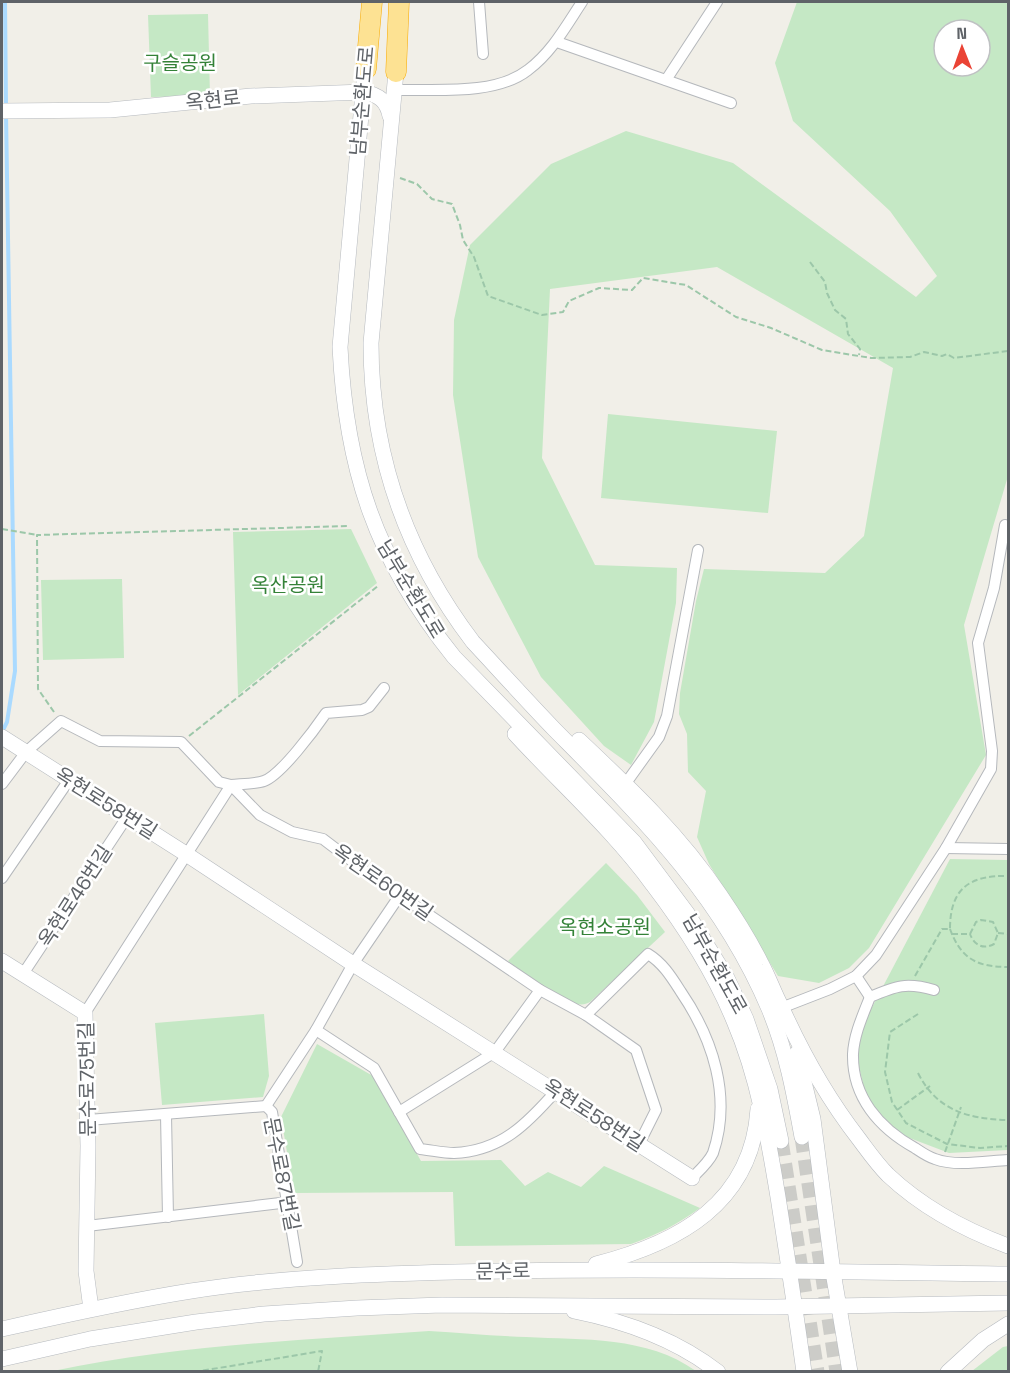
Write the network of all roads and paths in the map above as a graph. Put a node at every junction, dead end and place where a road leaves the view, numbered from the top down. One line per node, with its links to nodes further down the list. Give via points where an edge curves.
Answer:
1 (367, 2): 10 (main road, 남부순환도로)
2 (372, 2): 10 (highway)
3 (399, 2): 12 (highway)
4 (404, 2): 12 (main road, 남부순환도로)
5 (479, 2): 9 (street)
6 (582, 2): 8 (street)
7 (717, 2): 11 (street)
8 (557, 42): 11 (street); 12 (street, via 527,71 498,85 470,89)
9 (483, 54)
10 (366, 69): 13 (main road, 남부순환도로)
11 (666, 80): 14 (street)
12 (395, 81): 16 (main road, 남부순환도로)
13 (364, 92): 15 (main road, 옥현로, via 251,96 110,110); 16 (main road, via 385,102); 28 (main road, 남부순환도로, via 343,303 342,389 358,477 373,525)
14 (731, 103)
15 (2, 111)
16 (391, 120): 17 (main road, 남부순환도로)
17 (386, 175): 20 (path, via 417,184 432,199 452,204 488,296 542,315 563,312 568,301 599,288 632,290 643,278 659,280 686,285 736,317 822,350); 27 (main road, 남부순환도로, via 371,343 377,426 402,516)
18 (810, 262): 20 (path, via 825,282 835,310 846,319 848,334 860,349)
19 (1008, 351): 20 (path, via 954,358 924,352 910,357)
20 (859, 355)
21 (1005, 525): 39 (street, via 994,588 978,643 991,769)
22 (349, 526): 24 (path)
23 (2, 529): 24 (path)
24 (37, 535): 30 (path, via 38,689)
25 (698, 550): 35 (street, via 667,716 659,737)
26 (378, 586): 32 (path)
27 (451, 614): 35 (main road, via 503,669); 78 (main road, 남부순환도로, via 508,680 650,827 708,901 750,968 769,1010 793,1085)
28 (429, 626): 69 (main road, via 472,686 622,848 677,918 717,982); 79 (main road, 남부순환도로, via 454,657 634,842 687,913 727,978 746,1019 770,1089)
29 (384, 688): 37 (street, via 369,707 326,714 285,764 265,781)
30 (61, 721): 32 (street, via 100,741); 33 (street)
31 (2, 737): 33 (main road, 옥현로58번길)
32 (182, 742): 37 (street, 옥현로60번길, via 219,782)
33 (26, 752): 34 (main road, 옥현로58번길); 36 (street)
34 (69, 780): 38 (main road, 옥현로58번길); 43 (street)
35 (626, 783): 59 (main road, via 691,856 718,893 762,965)
36 (2, 784)
37 (231, 785): 41 (street); 44 (street, 옥현로60번길, via 260,814 292,832 323,839)
38 (127, 817): 41 (main road, 옥현로58번길); 53 (street, 옥현로46번길)
39 (946, 848): 40 (street); 54 (street, via 876,955)
40 (1008, 849)
41 (186, 854): 51 (main road, 옥현로58번길); 60 (street, 문수로75번길)
42 (1008, 876): 45 (path, via 984,878 964,888 951,906)
43 (2, 878)
44 (400, 895): 51 (street); 56 (street, 옥현로60번길)
45 (950, 929): 47 (path); 55 (path, via 942,929 915,974)
46 (998, 933): 48 (path, via 994,944 983,947); 48 (path, via 993,922 981,920); 49 (path)
47 (952, 934): 48 (path); 52 (path, via 959,949 971,960)
48 (970, 934)
49 (1008, 934)
50 (2, 961): 53 (main road)
51 (353, 964): 63 (street, 문수로87번길); 64 (main road, 옥현로58번길)
52 (1008, 967)
53 (23, 974): 60 (main road)
54 (856, 976): 58 (street); 59 (street)
55 (915, 985): 57 (street); 58 (street, via 892,987)
56 (540, 990): 62 (street, 옥현로60번길); 64 (street)
57 (934, 990)
58 (870, 996): 83 (street, via 856,1035 854,1077 873,1116 936,1160)
59 (781, 1008): 88 (main road, via 848,1126 887,1174 946,1217); 92 (main road, via 813,1119)
60 (85, 1013): 76 (main road, 문수로75번길)
61 (918, 1014): 72 (path, via 890,1032 885,1072)
62 (586, 1015): 80 (street, 옥현로60번길, via 636,1050 656,1110); 84 (street, via 648,954 668,972 709,1044 718,1077 721,1111 712,1155)
63 (316, 1030): 70 (street, 문수로87번길); 73 (street, via 374,1068)
64 (495, 1052): 68 (main road, 옥현로58번길); 73 (street)
65 (918, 1073): 67 (path)
66 (930, 1086): 67 (path)
67 (926, 1089): 72 (path); 74 (path)
68 (556, 1090): 73 (street, via 530,1120 489,1147 454,1153 420,1149); 80 (main road, 옥현로58번길)
69 (758, 1091): 90 (main road, via 753,1145 739,1176 718,1204 690,1227 652,1246); 91 (main road)
70 (266, 1106): 75 (street); 85 (street, 문수로87번길, via 273,1112)
71 (962, 1107): 74 (path)
72 (897, 1110): 81 (path, via 906,1123)
73 (399, 1112)
74 (958, 1114): 77 (path); 81 (path)
75 (166, 1115): 76 (street); 86 (street)
76 (88, 1120): 87 (main road, 문수로75번길)
77 (1008, 1120)
78 (802, 1137)
79 (782, 1141)
80 (639, 1144): 84 (main road, 옥현로58번길)
81 (947, 1144): 82 (path)
82 (1008, 1146)
83 (1008, 1160)
84 (692, 1178)
85 (289, 1202): 86 (street); 89 (street, 문수로87번길)
86 (168, 1217): 87 (street)
87 (87, 1226): 98 (main road, 문수로75번길, via 86,1271)
88 (1008, 1246)
89 (297, 1262)
90 (566, 1270): 91 (main road, 문수로); 98 (main road, 문수로, via 440,1272 264,1283 192,1291)
91 (790, 1272): 92 (main road, 문수로); 97 (main road)
92 (834, 1272): 93 (main road, 문수로); 96 (main road)
93 (1008, 1274)
94 (1008, 1303): 96 (main road, 문수로)
95 (535, 1305): 97 (main road, 문수로); 101 (main road, 문수로, via 264,1314 90,1339); 104 (main road, via 634,1328 684,1350)
96 (839, 1306): 97 (main road, 문수로); 106 (main road)
97 (795, 1307): 105 (main road)
98 (91, 1310): 100 (main road, 문수로)
99 (1008, 1324): 107 (main road)
100 (2, 1329)
101 (2, 1359)
102 (194, 1371): 103 (path, via 322,1351)
103 (318, 1371)
104 (718, 1371)
105 (804, 1371)
106 (850, 1371)
107 (948, 1371)

